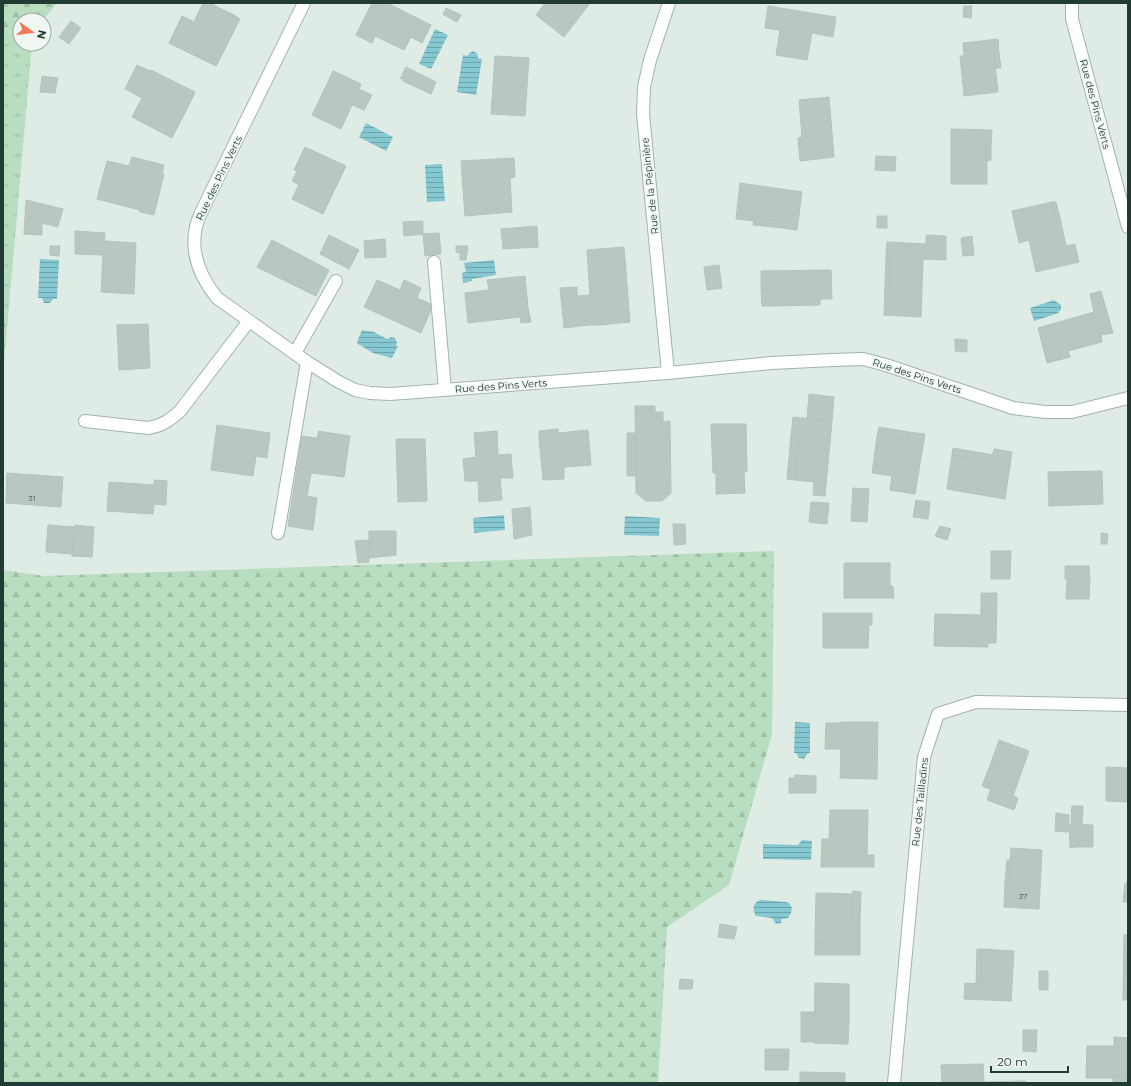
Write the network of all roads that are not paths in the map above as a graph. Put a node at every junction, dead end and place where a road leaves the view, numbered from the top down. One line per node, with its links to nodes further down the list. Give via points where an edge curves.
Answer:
1 (304, 3): 7 (street, Rue des Pins Verts, via 196,226 196,260 208,287 217,298)
2 (669, 3): 10 (street, Rue de la Pépinière, via 650,60 644,88 643,114)
3 (1072, 3): 4 (street, Rue des Pins Verts, via 1072,19)
4 (1128, 227)
5 (434, 262): 11 (street)
6 (336, 281): 8 (street)
7 (249, 321): 8 (street, Rue des Pins Verts); 13 (street, via 180,411 168,422 148,428)
8 (295, 353): 9 (street, Rue des Pins Verts)
9 (307, 362): 11 (street, Rue des Pins Verts, via 355,390 390,394); 14 (street)
10 (668, 373): 11 (street, Rue des Pins Verts); 12 (street, Rue des Pins Verts, via 770,363 863,359 1013,408 1072,412)
11 (445, 390)
12 (1128, 398)
13 (85, 421)
14 (278, 533)
15 (1128, 705): 16 (street, Rue des Tailladins, via 976,702 938,714 924,757)
16 (894, 1083)

